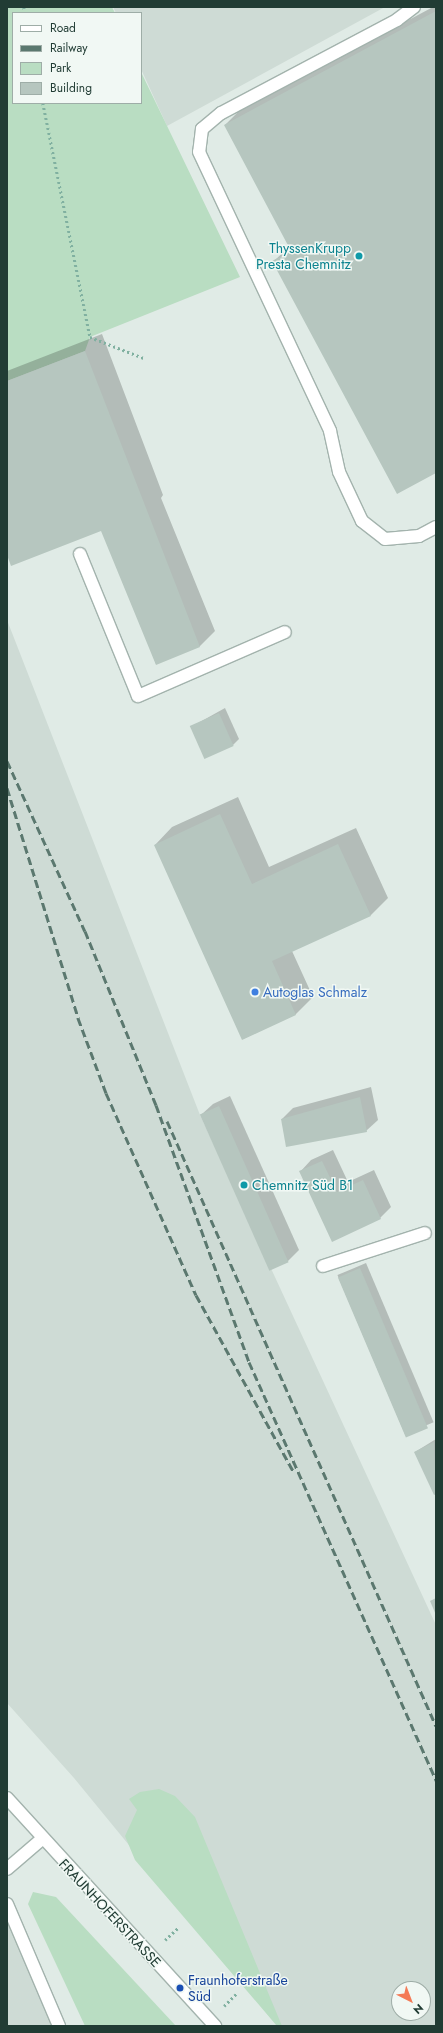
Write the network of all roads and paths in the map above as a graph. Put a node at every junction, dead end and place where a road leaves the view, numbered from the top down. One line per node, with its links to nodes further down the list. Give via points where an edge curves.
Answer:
1 (414, 7): 4 (main road, via 397,20 221,113 202,129 199,152 330,431 339,472 362,522 385,539 420,536)
2 (43, 104): 3 (path, via 90,337)
3 (144, 358)
4 (436, 527)
5 (80, 554): 6 (main road, via 138,696)
6 (285, 632)
7 (425, 1233): 8 (main road)
8 (323, 1266)
9 (7, 1798): 10 (main road, FRAUNHOFERSTRASSE)
10 (42, 1840): 11 (main road); 14 (main road, FRAUNHOFERSTRASSE)
11 (7, 1868)
12 (7, 1904): 13 (main road)
13 (59, 2026)
14 (215, 2026)

